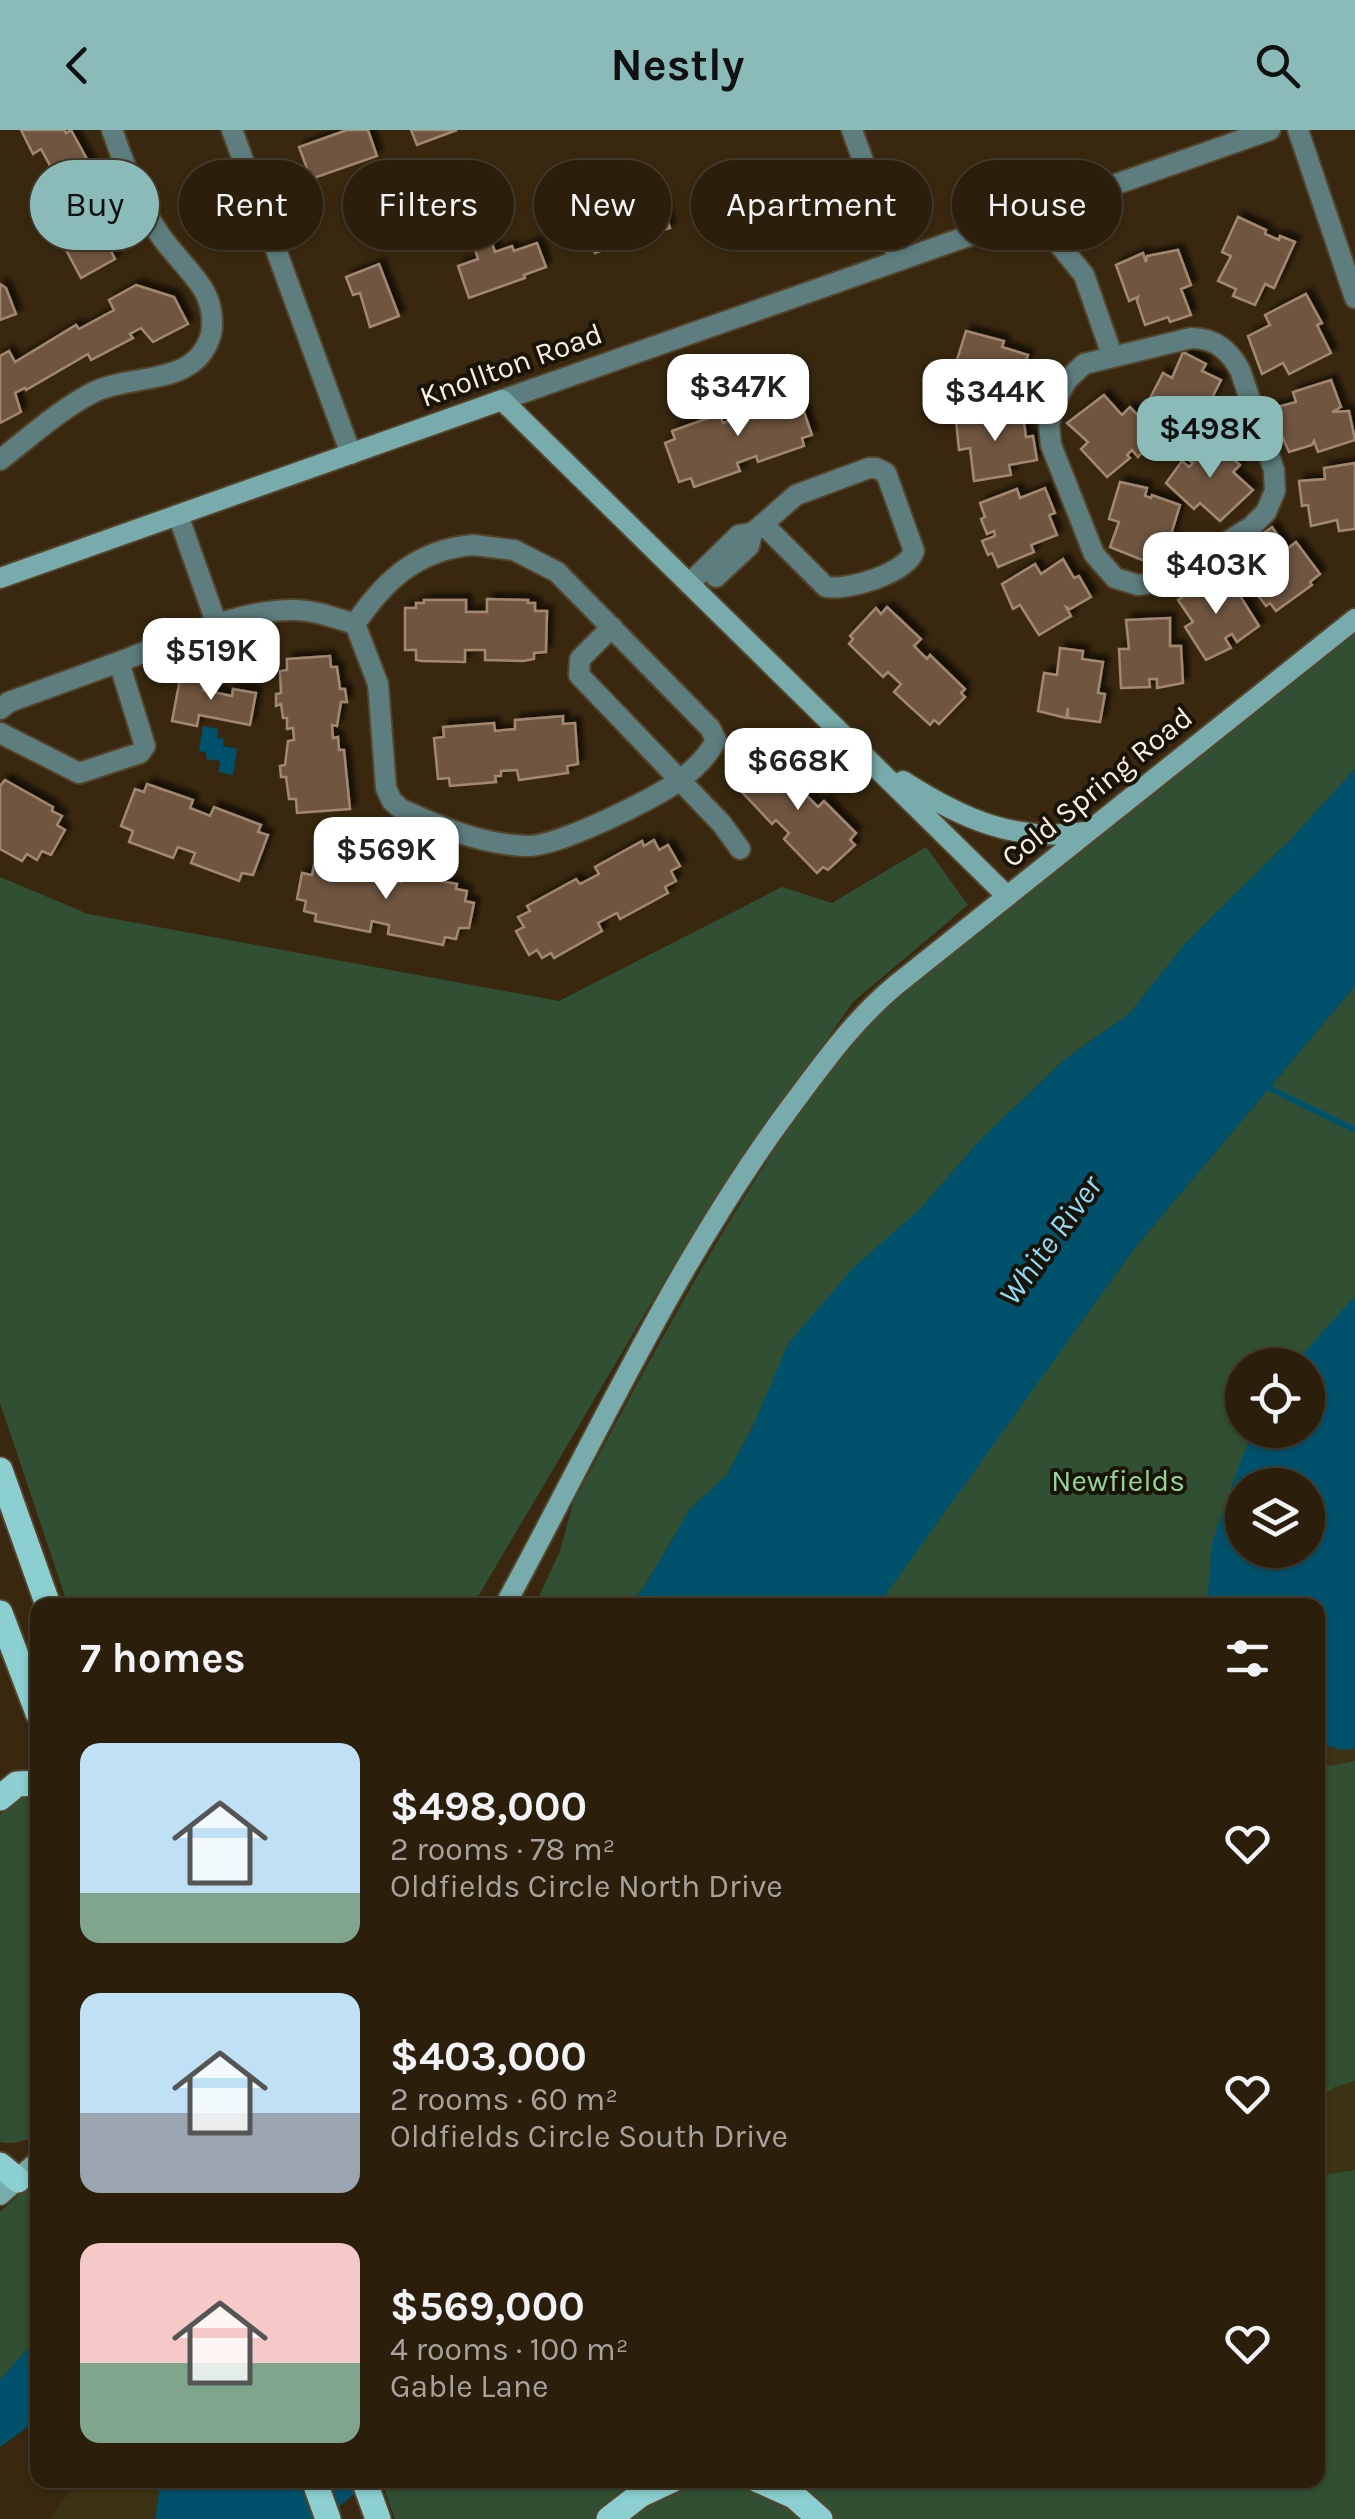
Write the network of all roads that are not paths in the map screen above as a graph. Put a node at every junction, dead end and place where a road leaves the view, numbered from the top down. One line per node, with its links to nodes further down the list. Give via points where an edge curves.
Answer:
1 (112, 130): 14 (street, via 156,230 205,292 210,336 183,370 94,392)
2 (232, 130): 13 (street)
3 (852, 130): 9 (street)
4 (1270, 130): 6 (street, Knollton Road)
5 (1298, 130): 10 (street)
6 (1122, 180)
7 (952, 239): 9 (street, Knollton Road)
8 (1064, 250): 11 (street, via 1084,275)
9 (898, 258): 12 (street, Knollton Road)
10 (1355, 298)
11 (1112, 354): 11 (street, via 1198,338 1224,348 1240,370 1274,470 1275,491 1257,522 1170,579 1149,585 1116,578 1094,554 1051,446 1053,406 1072,374)
12 (502, 400): 13 (street, Knollton Road); 18 (street, Cold Spring Road)
13 (351, 454): 15 (street, Knollton Road)
14 (0, 460)
15 (178, 515): 17 (street, Knollton Road); 21 (street)
16 (757, 529): 16 (street, via 805,491 876,468 886,473 914,550 904,566 850,587 826,587); 18 (street, via 739,534)
17 (0, 578)
18 (694, 588): 26 (street, Cold Spring Road)
19 (1355, 620): 28 (street, Cold Spring Road)
20 (355, 624): 21 (street, via 290,610); 22 (street, via 380,589 414,562 479,545 539,560); 27 (street, via 378,684 386,788 401,808 470,837 535,846 592,827)
21 (217, 626): 23 (street)
22 (612, 627): 27 (street, via 580,660 579,675); 27 (street, via 713,733 710,751)
23 (119, 662): 24 (street); 25 (street, via 146,742 140,754 80,773)
24 (0, 709)
25 (0, 733)
26 (867, 759): 28 (street, via 944,807 990,825 1053,837); 30 (street, Cold Spring Road)
27 (680, 781): 29 (street)
28 (1090, 831): 30 (street, Cold Spring Road)
29 (740, 849)
30 (1008, 896): 33 (street, via 864,1013 754,1157 697,1248)
31 (0, 1470): 32 (main road)
32 (46, 1598)
33 (509, 1598)
34 (0, 1613): 35 (main road)
35 (30, 1692)
36 (30, 1783): 37 (main road, via 17,1784)
37 (0, 1798)
38 (30, 2166): 39 (street)
39 (6, 2180)
40 (317, 2488): 44 (main road)
41 (367, 2488): 45 (main road)
42 (655, 2488): 46 (main road)
43 (776, 2488): 47 (main road)
44 (328, 2519)
45 (378, 2519)
46 (609, 2519)
47 (820, 2519)

